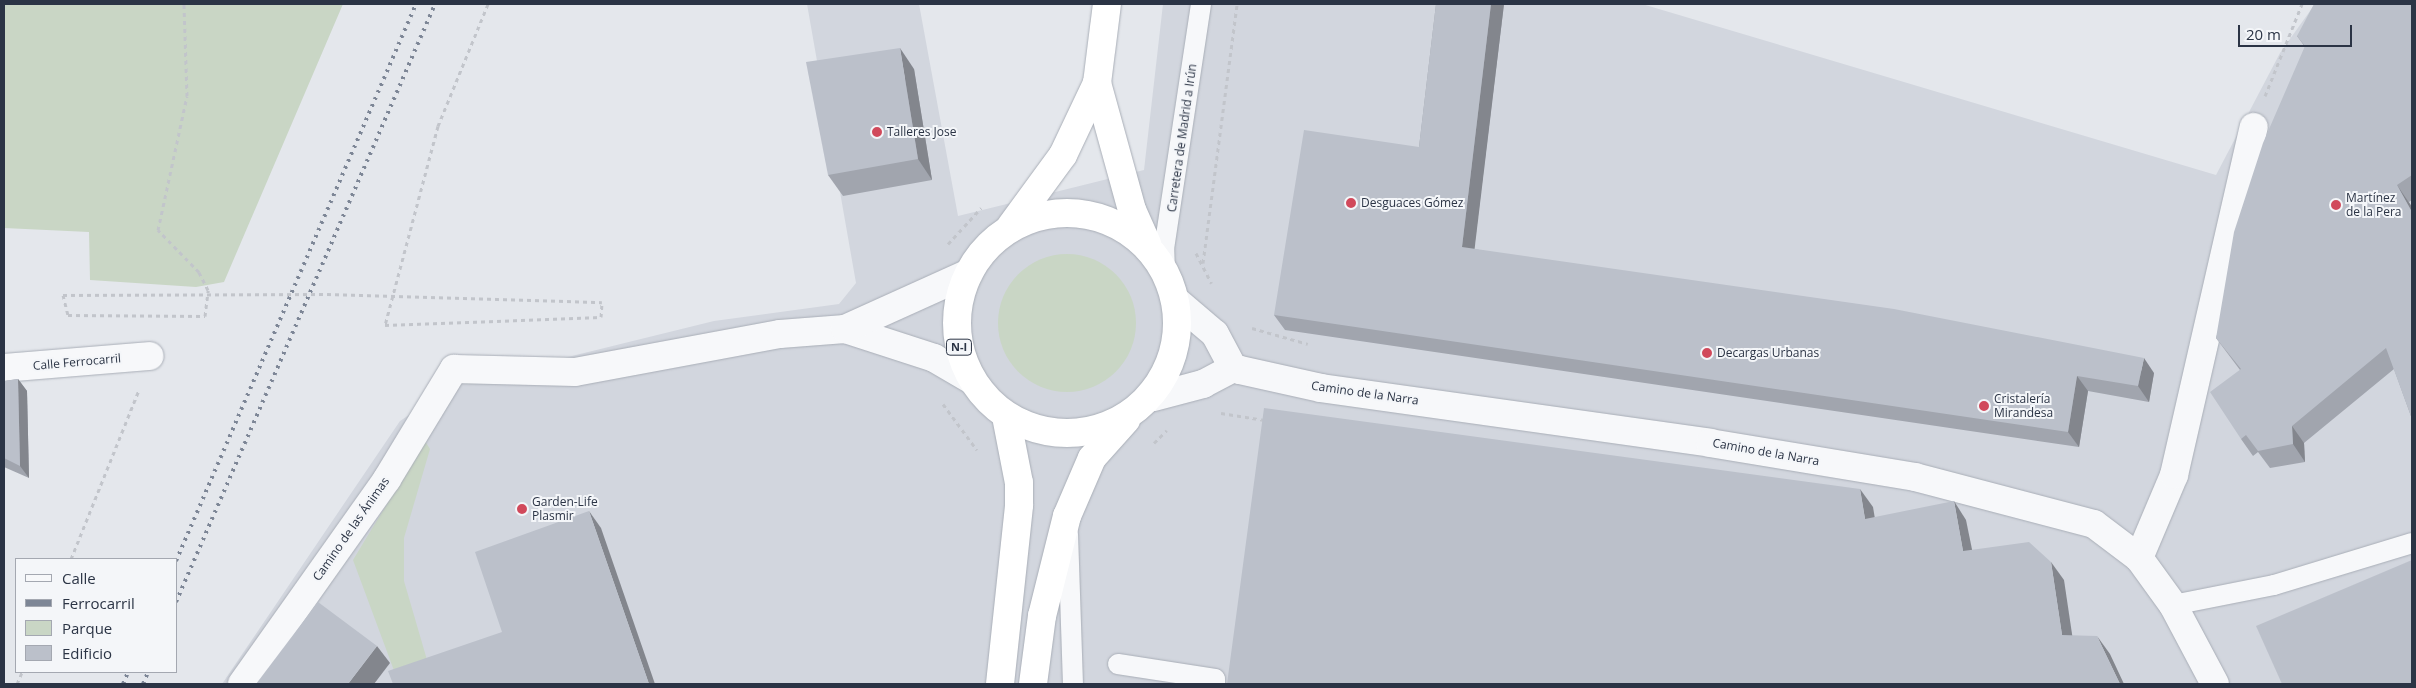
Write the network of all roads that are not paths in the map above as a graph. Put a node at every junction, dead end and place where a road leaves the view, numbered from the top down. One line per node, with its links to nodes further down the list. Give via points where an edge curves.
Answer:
1 (1107, 4): 3 (highway, N-I)
2 (1201, 4): 7 (lane, Carretera de Madrid a Irún)
3 (1097, 83): 5 (highway, N-I, via 1063,155); 6 (highway, N-I, via 1132,210)
4 (2254, 128): 19 (street, via 2174,475)
5 (1007, 230): 6 (highway, N-I, via 1048,214 1092,215 1114,222); 8 (highway, N-I, via 985,250)
6 (1149, 248): 7 (highway, N-I)
7 (1165, 272): 9 (highway, N-I)
8 (969, 273): 10 (street); 14 (highway, N-I, via 958,308 958,345)
9 (1175, 300): 13 (street, via 1214,334); 15 (highway, N-I, via 1173,355)
10 (845, 329): 14 (street, via 934,358); 22 (street, Camino de las Ánimas, via 780,334 575,372 454,369 387,479)
11 (150, 356): 12 (street, Calle Ferrocarril)
12 (4, 368)
13 (1233, 368): 15 (street, via 1203,384); 19 (street, Camino de la Narra, via 1321,388 1700,441 1916,477 2094,524)
14 (972, 380): 16 (highway, N-I)
15 (1145, 403): 16 (highway, N-I, via 1116,422 1072,434 1026,426); 17 (highway, via 1092,458)
16 (1006, 416): 23 (highway, via 1019,483 1019,506)
17 (1067, 516): 24 (highway, via 1042,616); 25 (lane, via 1074,604)
18 (2412, 543): 20 (lane, via 2274,585)
19 (2139, 558): 20 (street, Camino de la Narra)
20 (2173, 605): 27 (street, Camino de la Narra)
21 (1118, 664): 26 (lane, via 1215,679)
22 (242, 684)
23 (1000, 684)
24 (1033, 684)
25 (1073, 684)
26 (1215, 684)
27 (2215, 684)

